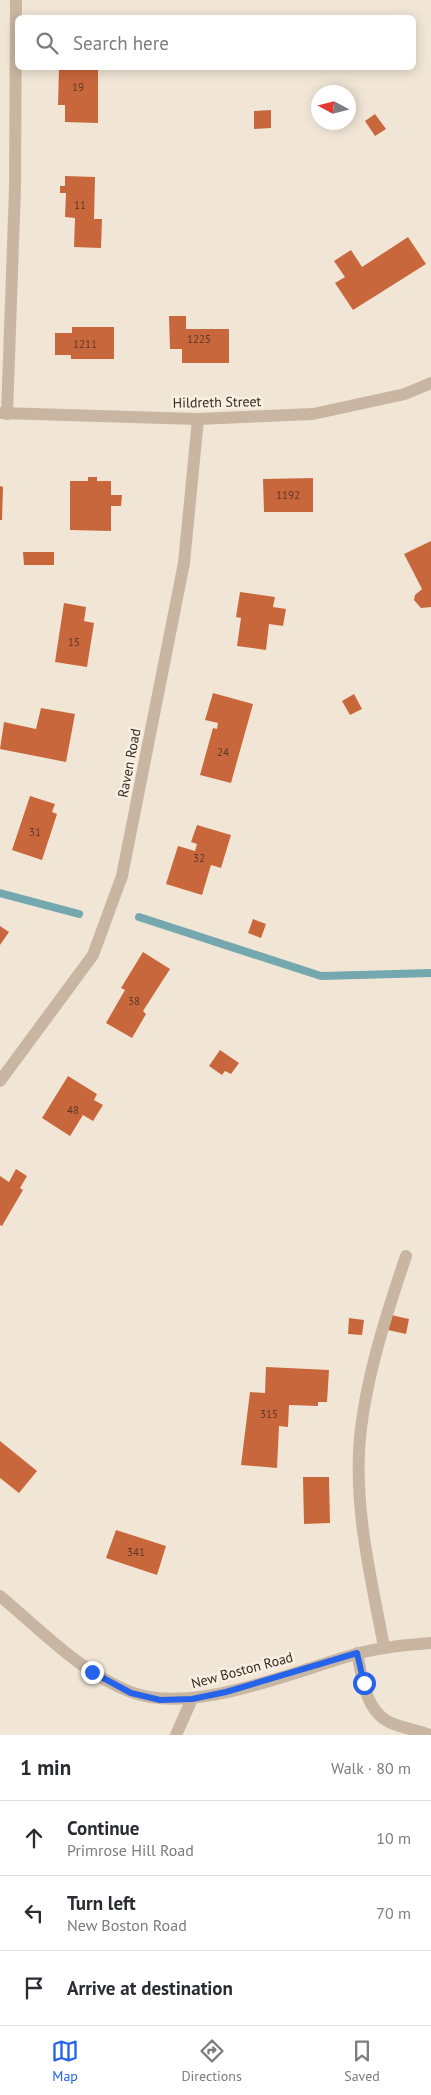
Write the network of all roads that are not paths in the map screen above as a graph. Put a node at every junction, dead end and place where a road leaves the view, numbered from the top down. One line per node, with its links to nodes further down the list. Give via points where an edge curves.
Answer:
1 (16, 0): 2 (street)
2 (16, 15)
3 (16, 70): 5 (street, via 15,188)
4 (431, 383): 6 (street, Hildreth Street, via 405,394 313,414)
5 (3, 413): 6 (street, Hildreth Street)
6 (198, 418): 7 (street, Raven Road, via 184,563 122,876 93,954)
7 (0, 1081)
8 (406, 1256): 11 (street, via 371,1378 359,1450 361,1519)
9 (0, 1596): 13 (street, New Boston Road, via 92,1672 131,1693 160,1700)
10 (431, 1643): 11 (street, New Boston Road)
11 (384, 1647): 12 (street, New Boston Road)
12 (357, 1653): 13 (street, New Boston Road); 15 (street, via 368,1699 376,1711 388,1721)
13 (192, 1699): 14 (street)
14 (176, 1735)
15 (430, 1735)

